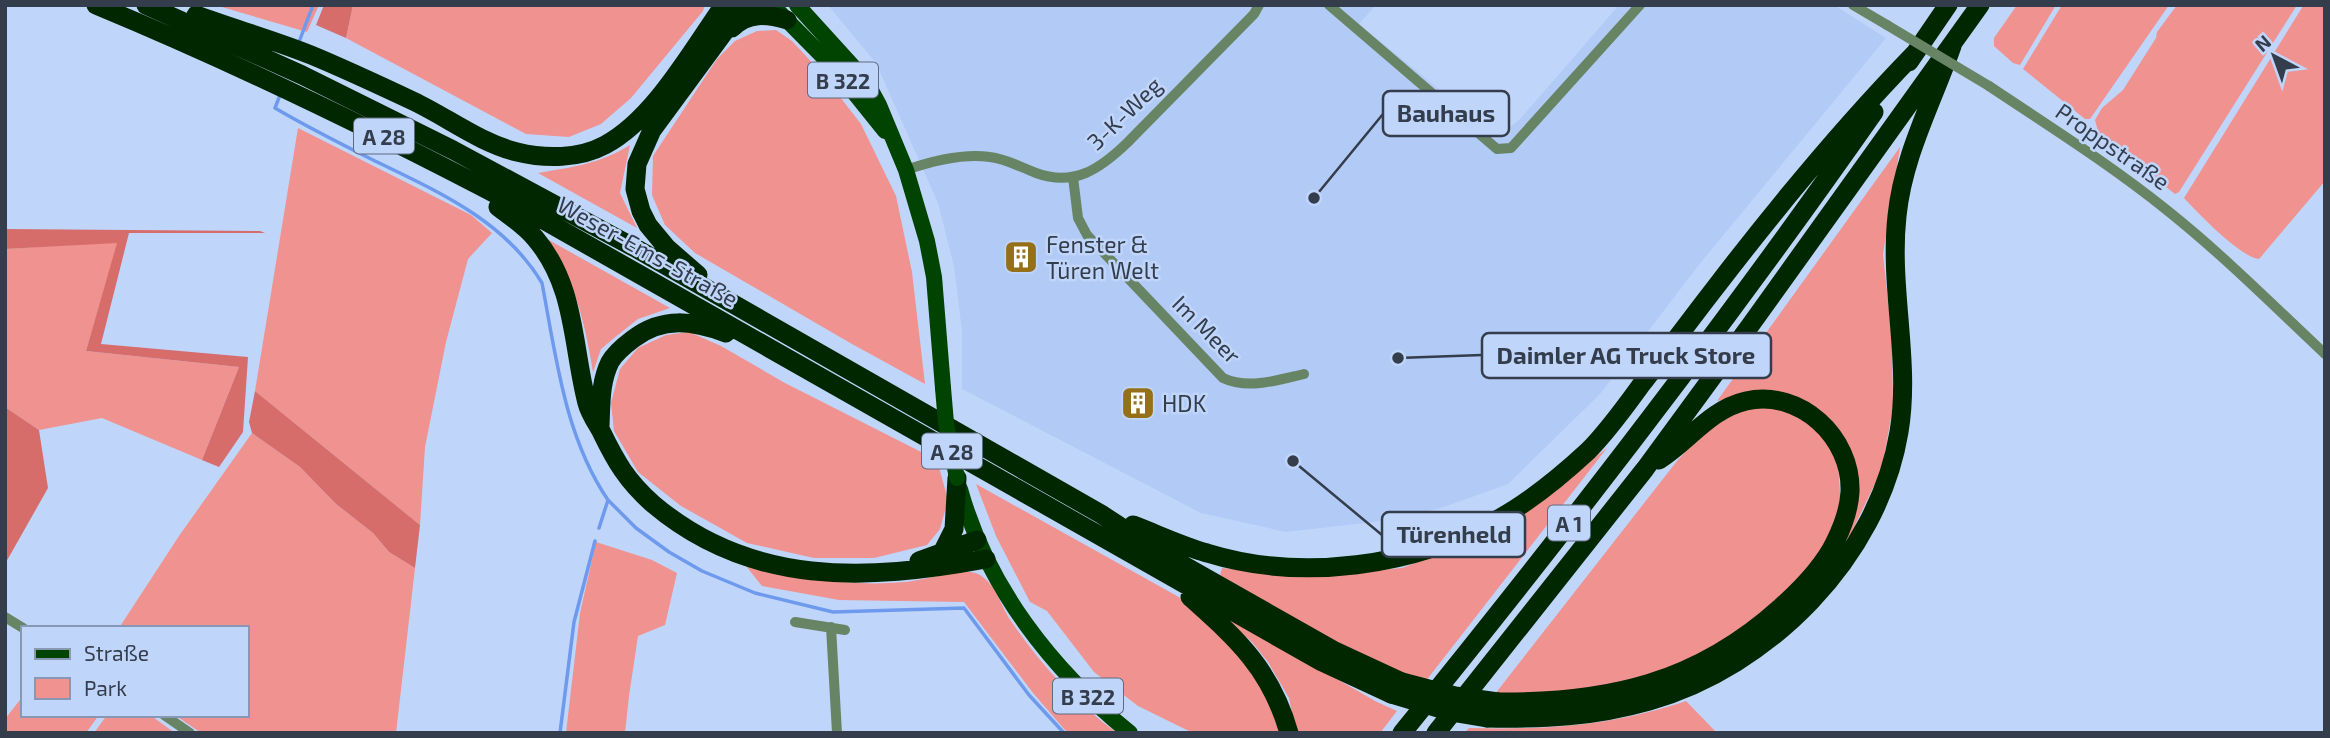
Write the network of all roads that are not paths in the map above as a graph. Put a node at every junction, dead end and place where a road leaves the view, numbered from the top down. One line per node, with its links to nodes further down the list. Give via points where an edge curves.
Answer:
1 (96, 5): 18 (highway, Weser-Ems-Straße / A 28)
2 (146, 5): 18 (highway, Weser-Ems-Straße / A 28)
3 (171, 5): 4 (highway, via 301,52 516,152 548,157 603,146 623,134 646,112)
4 (724, 5)
5 (744, 5): 15 (highway)
6 (772, 5): 14 (main road, B 322)
7 (1259, 5): 22 (street, 3-K-Weg, via 1110,160)
8 (1329, 5): 9 (street, via 1497,149 1511,148)
9 (1640, 5)
10 (1853, 5): 26 (street, Proppstraße, bridge, via 1989,86 2132,183 2242,275)
11 (1948, 5): 17 (highway, A 1)
12 (1980, 5): 16 (highway, A 1)
13 (809, 11): 14 (main road, B 322); 20 (main road, B 322, via 866,81)
14 (792, 12): 15 (highway, via 757,15); 20 (main road, B 322)
15 (725, 31): 24 (highway, via 652,130 637,164 635,189 641,211 658,238)
16 (1952, 47): 29 (highway, A 1); 43 (highway, via 1904,173 1897,216 1895,262 1903,388 1899,433 1871,519 1849,554 1804,610 1776,634 1687,686 1651,701 1577,716 1539,719)
17 (1914, 54): 31 (highway, via 1864,106 1746,247 1590,449 1544,489 1499,519 1459,538 1390,559 1319,568 1207,554); 49 (highway, A 1, via 1732,310)
18 (278, 75): 19 (highway, Weser-Ems-Straße / A 28)
19 (298, 84): 23 (highway, Weser-Ems-Straße / A 28); 24 (highway, Weser-Ems-Straße / A 28, via 476,162)
20 (895, 144): 21 (main road, B 322)
21 (906, 170): 22 (street, 3-K-Weg, via 974,155 1010,161 1035,173); 30 (main road, B 322, bridge, via 932,265 946,423)
22 (1073, 177): 27 (street, Im Meer, via 1079,218 1087,235 1223,378 1241,384)
23 (472, 182): 25 (highway, Weser-Ems-Straße / A 28); 28 (highway, via 522,224 555,268 568,299 587,403)
24 (724, 299): 31 (highway, Weser-Ems-Straße / A 28)
25 (770, 348): 28 (highway, via 694,324 663,323 649,328 611,361 601,393); 35 (highway, Weser-Ems-Straße / A 28)
26 (2325, 354)
27 (1304, 374)
28 (600, 431): 36 (highway, via 634,487 666,514 723,548 789,569 833,574)
29 (1645, 469): 43 (highway, via 1697,428 1744,401 1790,404 1810,413 1839,447 1850,490 1847,514 1834,545 1792,596 1765,621 1712,657 1648,685); 50 (highway, A 1)
30 (957, 478): 32 (main road, B 322); 33 (highway, via 954,529)
31 (1101, 514): 42 (highway)
32 (977, 540): 33 (highway); 34 (main road, B 322)
33 (942, 553): 36 (highway)
34 (986, 559): 36 (highway); 47 (main road, B 322, via 1050,656)
35 (1160, 570): 42 (highway, via 1322,662); 48 (highway, via 1244,648 1273,690)
36 (904, 571)
37 (5, 617): 39 (street)
38 (795, 622): 40 (street)
39 (21, 627)
40 (831, 627): 41 (street); 46 (street)
41 (845, 631)
42 (1396, 688): 43 (highway, bridge, via 1451,712)
43 (1492, 710)
44 (167, 717): 45 (street)
45 (190, 733)
46 (837, 733)
47 (1130, 733)
48 (1289, 733)
49 (1402, 733)
50 (1436, 733)

